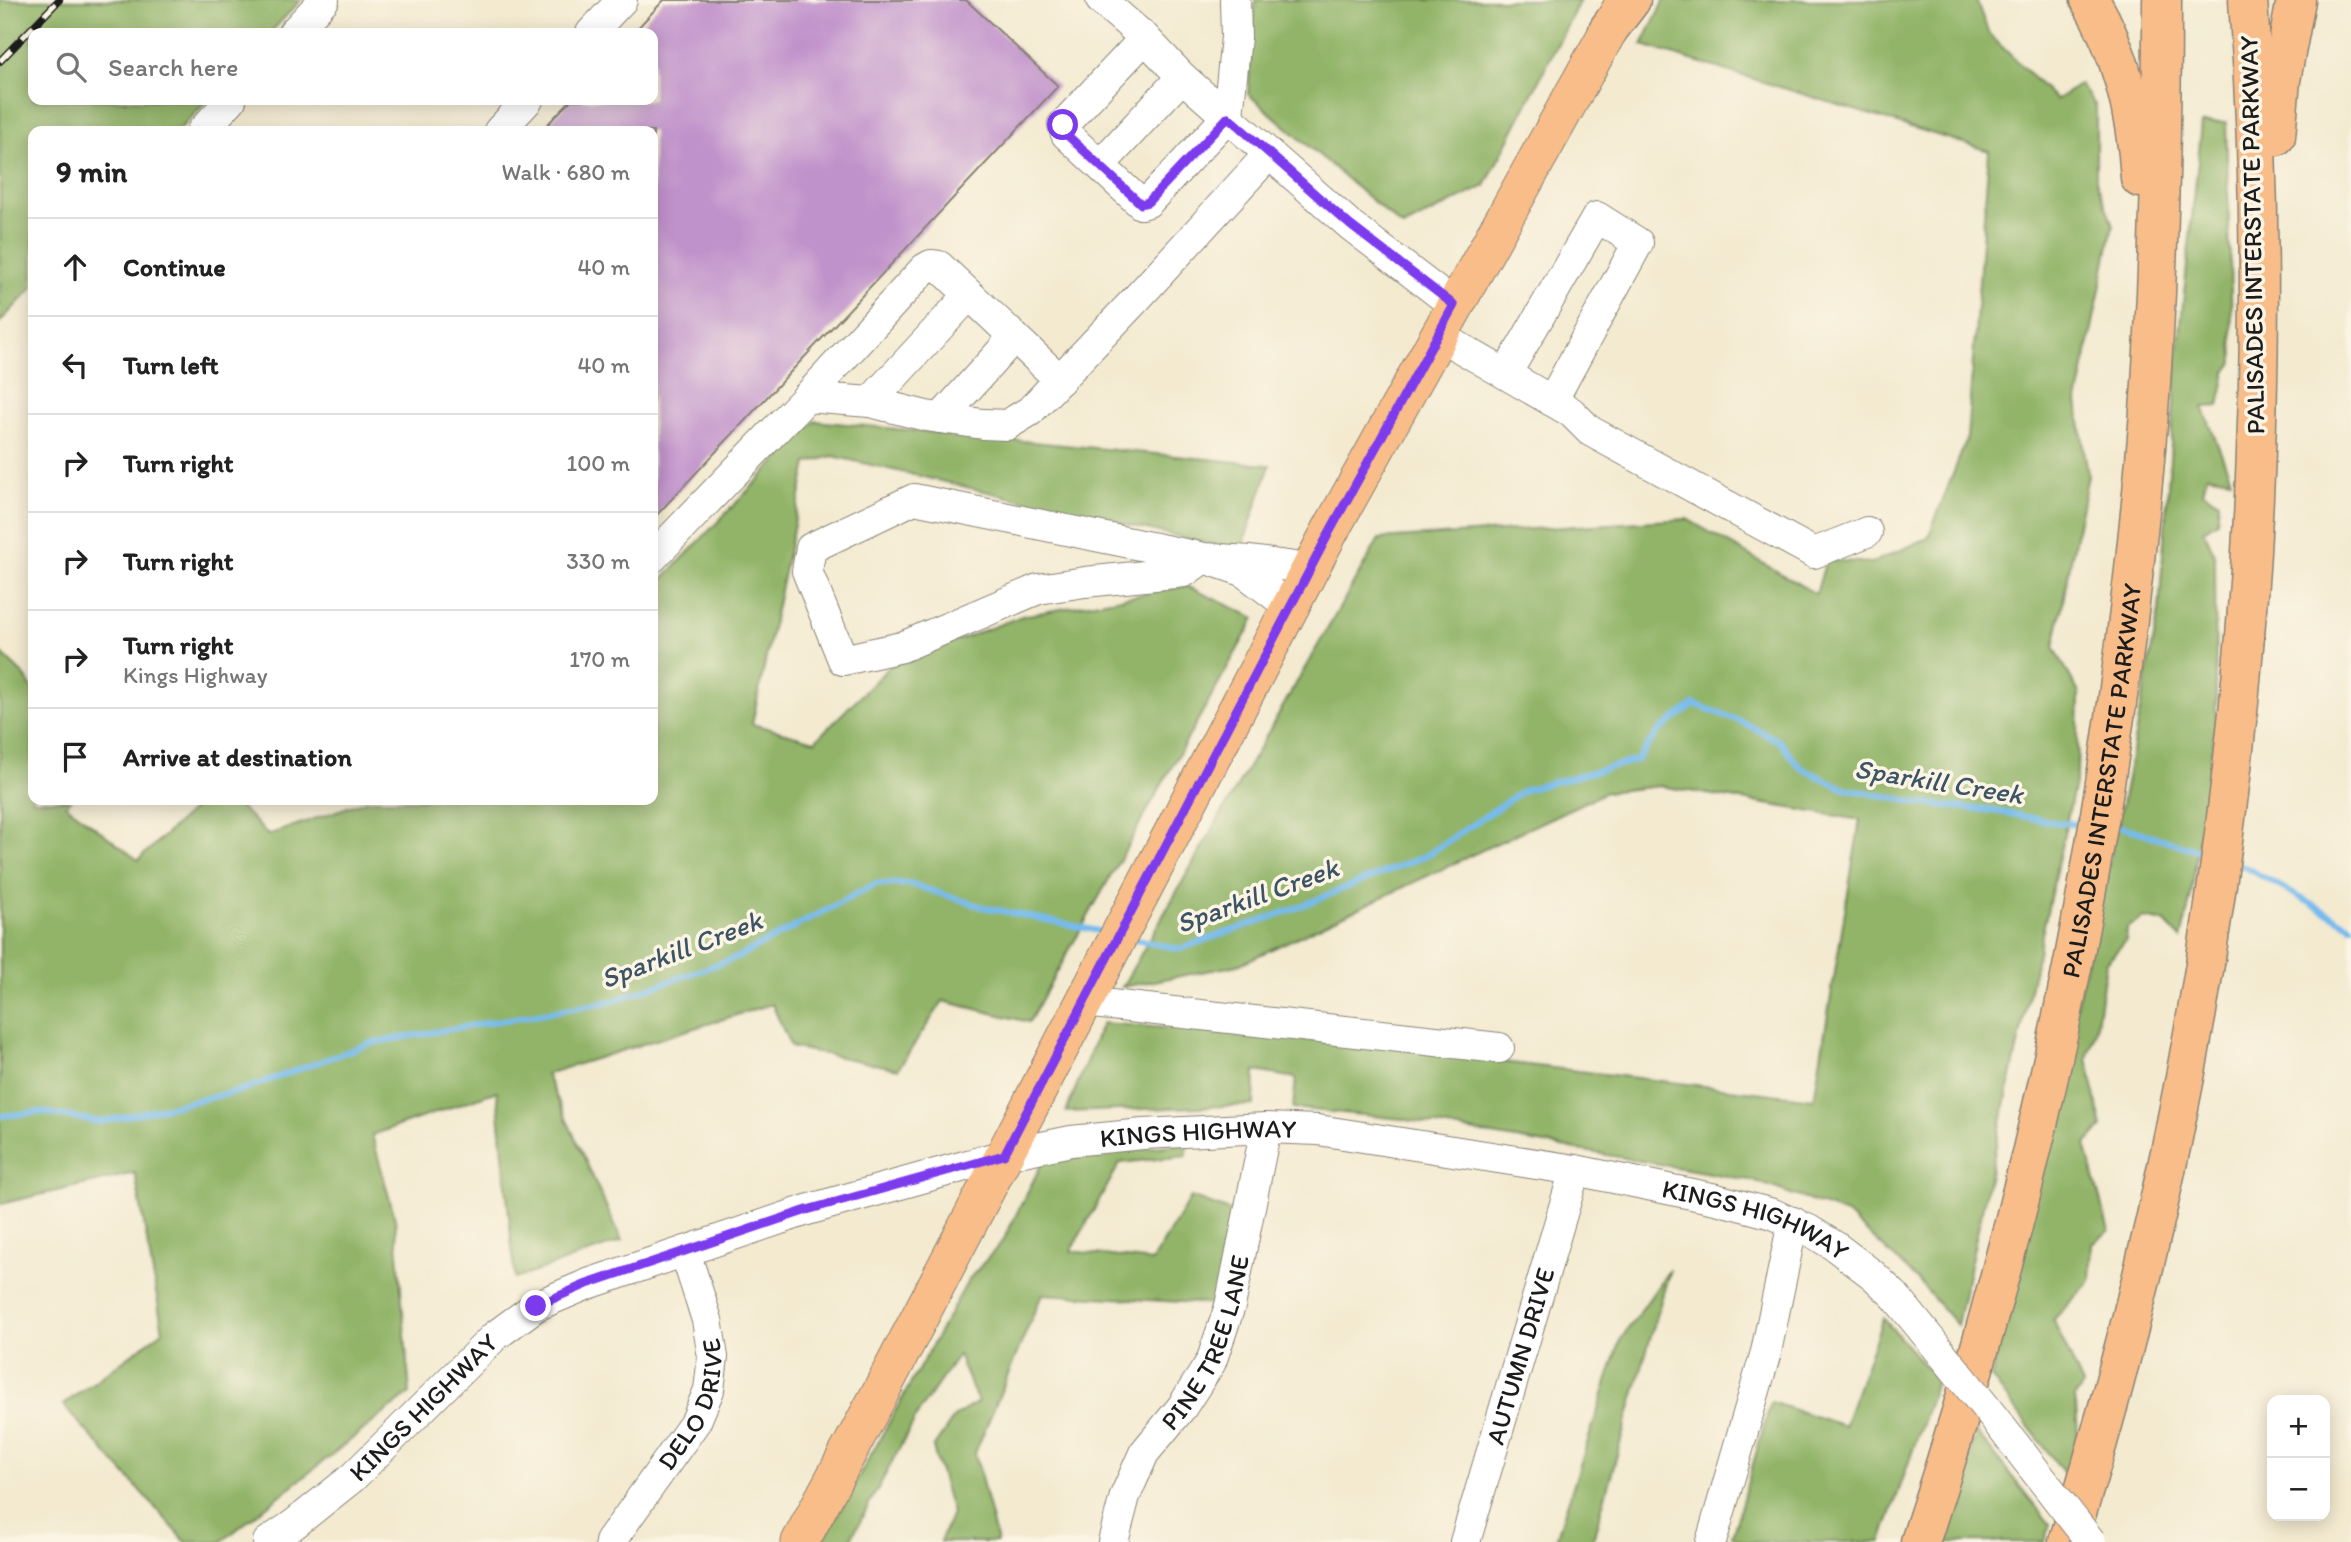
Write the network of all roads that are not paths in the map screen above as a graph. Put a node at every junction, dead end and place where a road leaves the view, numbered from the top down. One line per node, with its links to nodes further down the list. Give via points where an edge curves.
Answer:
1 (324, 0): 11 (street)
2 (622, 0): 12 (street)
3 (1101, 0): 13 (street)
4 (1235, 0): 17 (street)
5 (1631, 0): 10 (highway)
6 (2090, 0): 32 (highway, via 2124,81 2139,166)
7 (2162, 0): 32 (highway, PALISADES INTERSTATE PARKWAY, via 2157,268)
8 (2248, 0): 31 (highway, PALISADES INTERSTATE PARKWAY, via 2257,218)
9 (2296, 0): 31 (highway, via 2278,101)
10 (1617, 15): 23 (main road)
11 (298, 28)
12 (596, 28)
13 (1145, 38): 14 (street); 21 (street, via 1063,125 1066,134)
14 (1182, 77): 17 (street); 21 (street)
15 (226, 105): 18 (street)
16 (523, 105): 19 (street)
17 (1228, 117): 20 (street); 21 (street, via 1148,202 1141,204)
18 (207, 126)
19 (504, 126)
20 (1269, 154): 23 (street, via 1350,225); 26 (street)
21 (1100, 165)
22 (969, 295): 24 (street); 27 (street, via 939,267 924,269); 29 (street)
23 (1446, 320): 25 (street); 36 (main road)
24 (1014, 337): 26 (street); 30 (street)
25 (1506, 374): 28 (street); 28 (street, via 1597,217 1638,243)
26 (1060, 380): 30 (street, via 1030,411 1007,425)
27 (807, 397): 29 (street); 34 (street)
28 (1552, 401): 33 (street, via 1590,431 1814,553)
29 (870, 402): 30 (street)
30 (940, 418)
31 (2255, 446): 52 (highway, PALISADES INTERSTATE PARKWAY, via 2244,636 2225,819 2185,1076 2119,1368)
32 (2141, 494): 51 (highway, PALISADES INTERSTATE PARKWAY, via 2106,779 2053,1061 1984,1339)
33 (1867, 532)
34 (658, 552)
35 (1204, 558): 35 (street, via 914,499 811,548 807,571 843,660 902,647 1038,589 1184,572); 36 (street); 37 (street, via 1243,571)
36 (1310, 569): 37 (main road)
37 (1290, 607): 38 (main road)
38 (1084, 1002): 39 (street); 41 (main road)
39 (1499, 1048)
40 (1266, 1128): 41 (street, KINGS HIGHWAY, via 1072,1141); 42 (street, KINGS HIGHWAY, via 1330,1132); 48 (street, PINE TREE LANE, via 1230,1306 1211,1362 1182,1407 1143,1453)
41 (1004, 1155): 44 (street, KINGS HIGHWAY, via 807,1210); 47 (main road)
42 (1575, 1170): 43 (street, KINGS HIGHWAY, via 1735,1203); 49 (street, AUTUMN DRIVE)
43 (1793, 1222): 50 (street, via 1766,1352); 53 (street, KINGS HIGHWAY, bridge, via 1849,1255 1895,1296)
44 (685, 1252): 45 (street, KINGS HIGHWAY, via 536,1306 495,1336 352,1478); 46 (street, DELO DRIVE, via 707,1320 713,1357 709,1390 696,1421)
45 (268, 1542)
46 (610, 1542)
47 (800, 1542)
48 (1113, 1542)
49 (1465, 1542)
50 (1711, 1542)
51 (1922, 1542)
52 (2068, 1542)
53 (2091, 1542)

